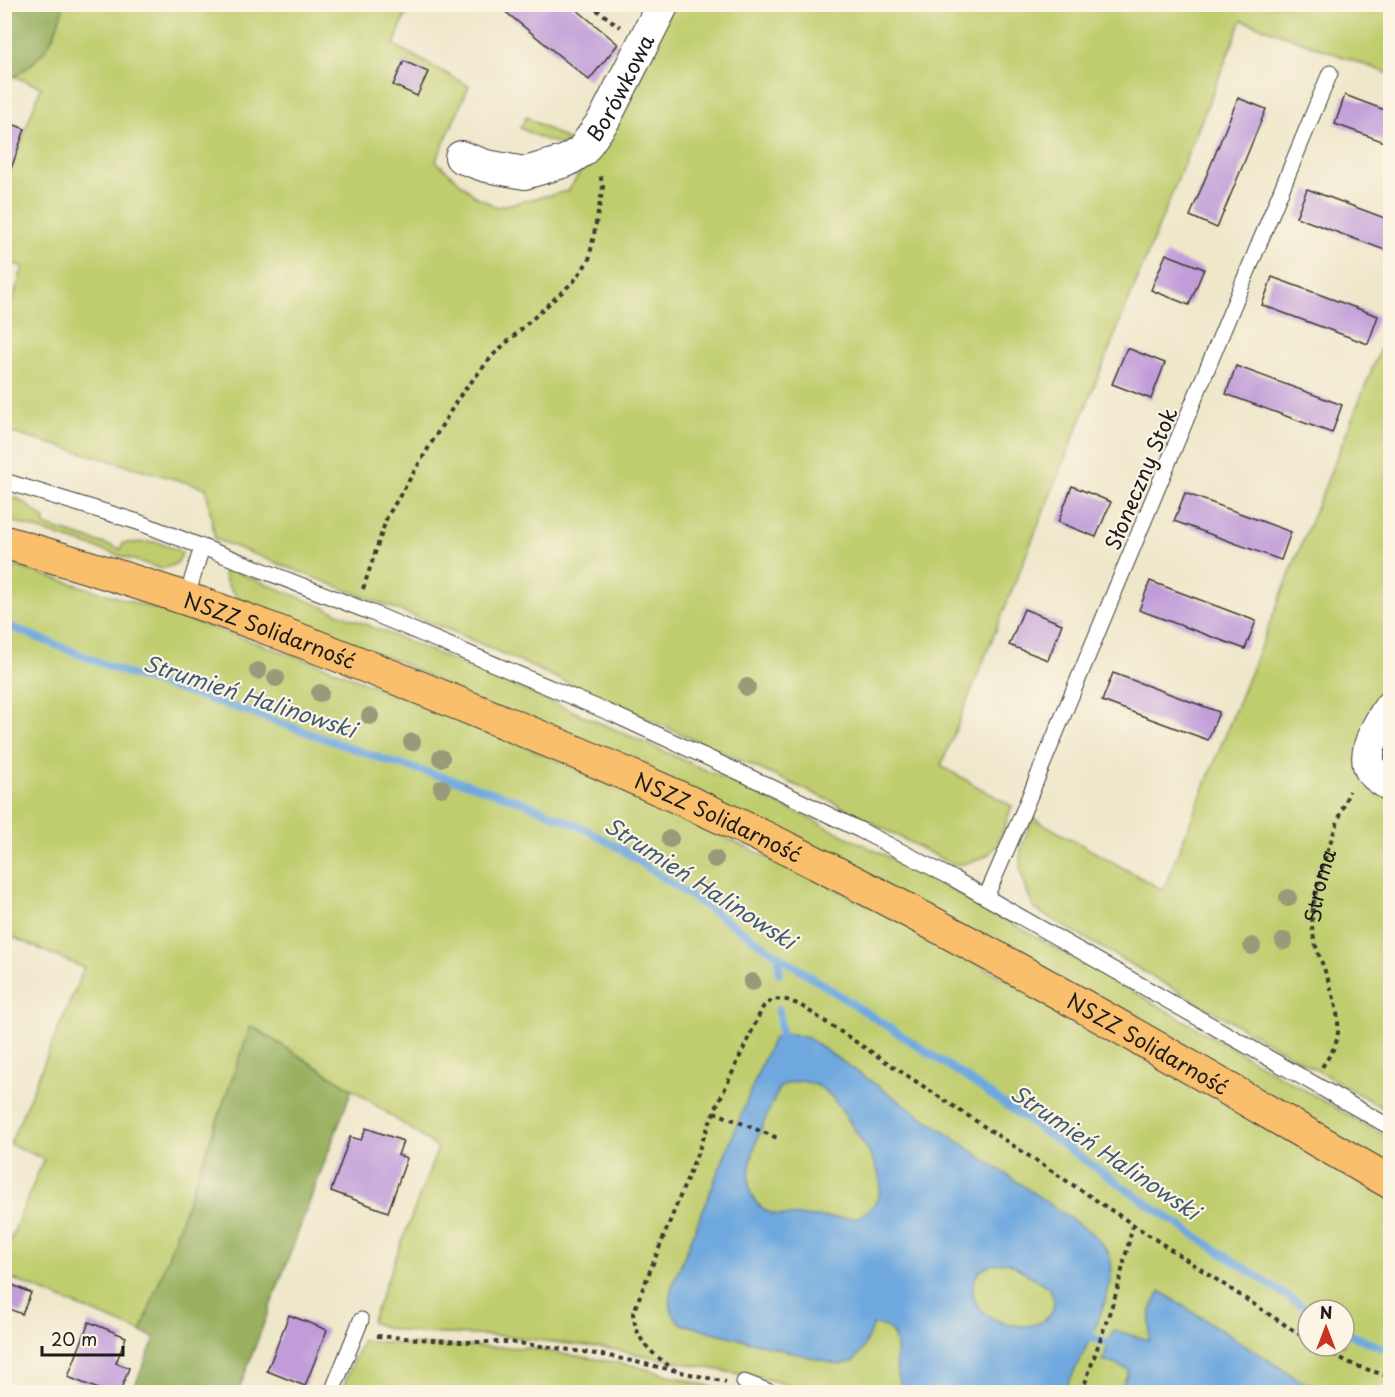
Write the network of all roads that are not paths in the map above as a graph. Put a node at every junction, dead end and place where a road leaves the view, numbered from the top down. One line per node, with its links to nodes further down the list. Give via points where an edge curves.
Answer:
1 (655, 8): 3 (street, Borówkowa, via 644,44 582,152 566,161 525,172 486,166)
2 (1330, 74): 10 (lane, Słoneczny Stok)
3 (461, 157)
4 (4, 481): 6 (lane, via 138,522)
5 (4, 542): 7 (main road, NSZZ Solidarność)
6 (202, 547): 7 (lane); 10 (lane, via 358,607 615,715 860,830)
7 (186, 599): 12 (main road, NSZZ Solidarność, via 526,731 785,848 1033,978)
8 (1390, 707): 9 (street, via 1373,735 1368,760 1371,771)
9 (1390, 785)
10 (986, 897): 11 (lane)
11 (1390, 1127)
12 (1390, 1182)
13 (358, 1327): 15 (lane)
14 (744, 1382): 16 (lane)
15 (332, 1392)
16 (770, 1392)

